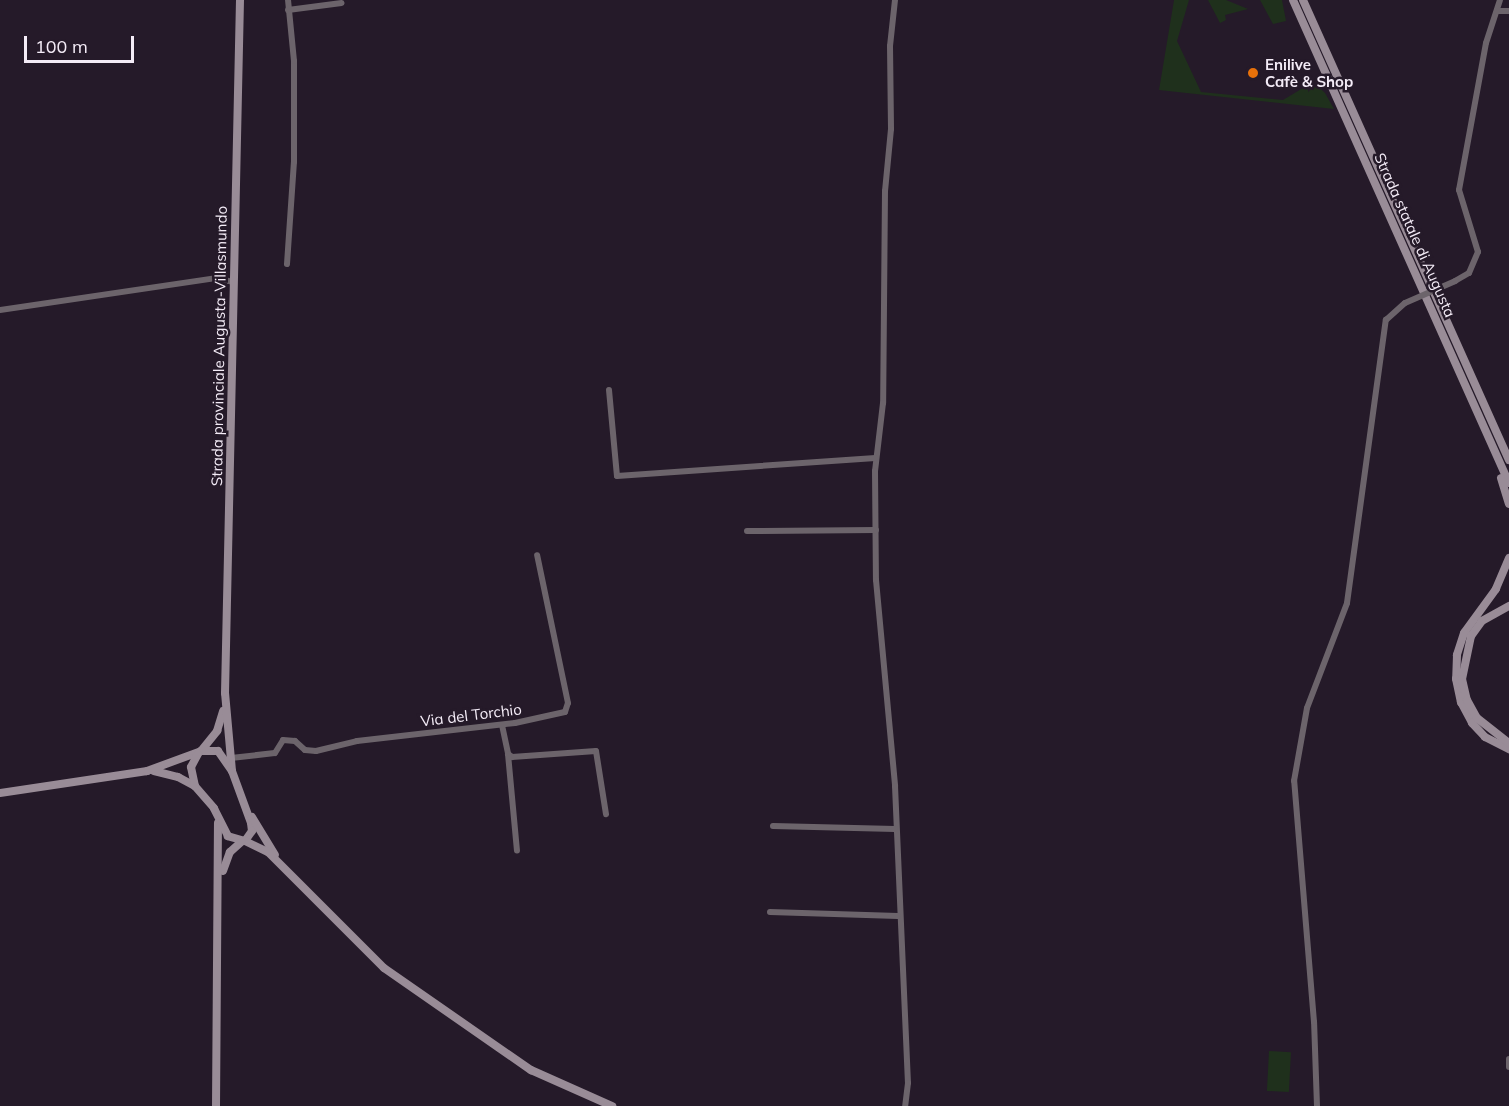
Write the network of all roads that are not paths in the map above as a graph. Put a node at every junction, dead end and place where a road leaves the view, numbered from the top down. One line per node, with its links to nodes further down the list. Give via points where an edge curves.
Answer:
1 (240, 0): 12 (main road, Strada provinciale Augusta-Villasmundo)
2 (288, 0): 8 (street)
3 (895, 0): 18 (street, via 885,191 884,403)
4 (1293, 0): 14 (main road, Strada statale di Augusta)
5 (1303, 0): 15 (main road, Strada statale di Augusta)
6 (1500, 0): 9 (street)
7 (342, 3): 8 (street)
8 (288, 10): 11 (street, via 294,62 294,162)
9 (1497, 11): 10 (street); 54 (street, bridge, via 1486,43 1459,190 1478,252 1469,273 1405,303 1386,320 1347,603 1307,708 1294,781)
10 (1509, 11)
11 (287, 264)
12 (234, 282): 13 (street, via 216,278); 27 (main road, Strada provinciale Augusta-Villasmundo)
13 (0, 310)
14 (1446, 339): 20 (main road, Strada statale di Augusta); 21 (main road, via 1458,382)
15 (1475, 385): 17 (main road); 19 (main road, Strada statale di Augusta)
16 (609, 390): 18 (street, via 617,476)
17 (1509, 448)
18 (875, 458): 22 (street)
19 (1509, 460)
20 (1509, 483)
21 (1509, 504)
22 (876, 530): 23 (street); 42 (street)
23 (747, 531)
24 (537, 555): 28 (street, Via del Torchio, via 568,703 565,712)
25 (1509, 558): 30 (main road, via 1496,589 1464,633 1457,655 1456,679 1461,702 1472,723 1485,737)
26 (1509, 606): 29 (main road, via 1482,621 1471,636 1462,679 1477,718)
27 (225, 693): 31 (main road, via 220,725); 33 (main road)
28 (502, 724): 32 (street); 33 (street, Via del Torchio, via 357,741 316,751 283,740 275,753)
29 (1509, 743)
30 (1509, 749)
31 (199, 752): 34 (main road); 35 (main road, via 222,753); 36 (main road, via 191,767)
32 (508, 754): 39 (street, via 512,758 596,751); 44 (street)
33 (231, 758): 35 (main road)
34 (147, 771): 36 (main road, via 178,777); 37 (main road)
35 (232, 771): 38 (main road)
36 (195, 786): 40 (main road)
37 (0, 793)
38 (247, 810): 43 (main road, via 253,828); 45 (main road)
39 (606, 814)
40 (218, 817): 43 (main road, via 228,836); 46 (main road)
41 (773, 826): 42 (street)
42 (895, 829): 48 (street)
43 (243, 841): 45 (main road, via 259,845); 46 (main road, via 227,858)
44 (517, 851)
45 (281, 866): 52 (main road, via 384,968 531,1070)
46 (220, 886): 51 (main road)
47 (770, 912): 48 (street)
48 (898, 916): 53 (street, via 908,1083)
49 (1509, 1059): 50 (street)
50 (1509, 1066)
51 (216, 1106)
52 (612, 1106)
53 (905, 1106)
54 (1317, 1106)

